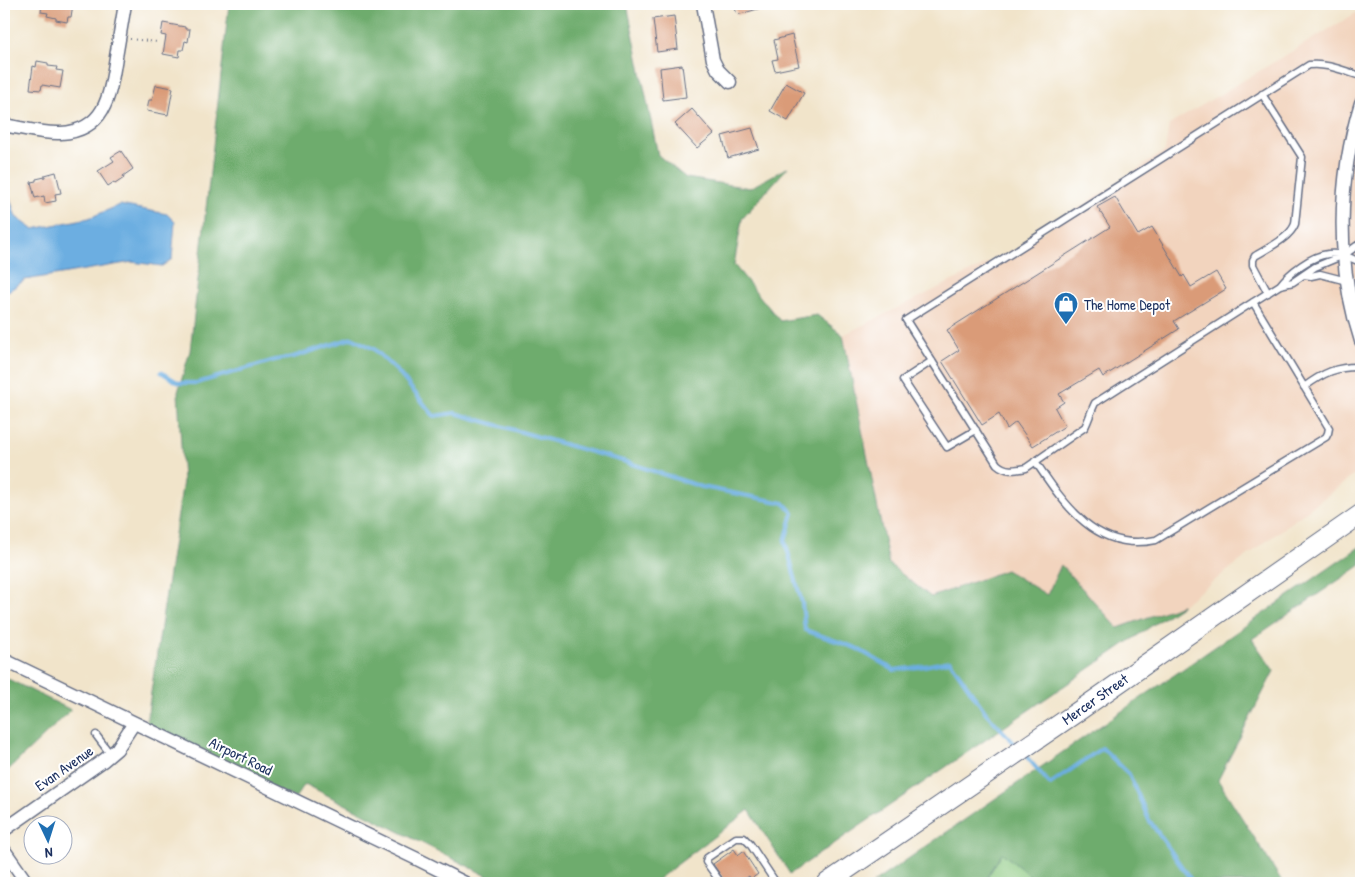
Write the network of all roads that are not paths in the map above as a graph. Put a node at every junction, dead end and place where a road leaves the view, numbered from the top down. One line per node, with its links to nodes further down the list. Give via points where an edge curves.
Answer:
1 (125, 4): 7 (street, via 110,92 97,117 83,128 60,133)
2 (703, 4): 4 (street, via 713,60)
3 (1361, 76): 5 (lane, via 1330,66 1309,65)
4 (730, 82)
5 (1262, 94): 15 (lane, via 1302,157 1294,229 1253,260); 18 (lane, via 906,320)
6 (1361, 104): 8 (street)
7 (4, 125)
8 (1356, 143): 10 (street, via 1345,182)
9 (1361, 245): 10 (lane)
10 (1344, 255): 11 (lane); 12 (lane); 13 (street); 14 (lane, via 1314,258 1287,276)
11 (1361, 262)
12 (1304, 274): 13 (lane, via 1320,274); 14 (lane, via 1293,282)
13 (1347, 281): 17 (street)
14 (1280, 285): 15 (lane)
15 (1268, 293): 16 (lane)
16 (1253, 302): 20 (lane); 22 (lane, via 1095,403 1084,427)
17 (1361, 341)
18 (932, 362): 21 (lane); 21 (lane, via 903,380 947,447)
19 (1361, 367): 20 (lane, via 1328,372)
20 (1304, 387): 22 (lane, via 1329,428 1326,437 1156,540 1121,540 1097,532 1070,509)
21 (976, 430): 22 (lane, via 998,464 1006,470 1026,468)
22 (1035, 461)
23 (1361, 514): 34 (main road, Mercer Street)
24 (4, 660): 25 (street, Airport Road)
25 (134, 723): 27 (street, Evan Avenue); 31 (street, Airport Road)
26 (96, 735): 27 (lane)
27 (111, 754): 28 (street, Evan Avenue)
28 (4, 830)
29 (4, 850): 30 (street)
30 (27, 883)
31 (464, 883)
32 (721, 883): 33 (lane, via 706,862 707,858 736,838 744,838 750,844)
33 (776, 883)
34 (827, 883)

